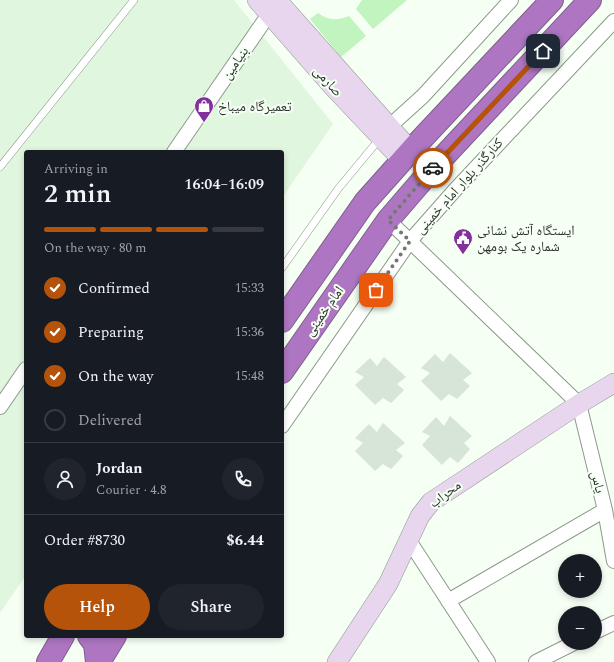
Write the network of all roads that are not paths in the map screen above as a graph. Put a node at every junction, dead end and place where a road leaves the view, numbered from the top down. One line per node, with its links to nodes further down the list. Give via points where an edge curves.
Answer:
1 (134, 0): 11 (lane)
2 (257, 0): 6 (street, صارمی)
3 (512, 0): 8 (street, via 423,96)
4 (552, 0): 10 (highway, امام خمینی)
5 (590, 0): 12 (highway, امام خمینی, via 432,169)
6 (273, 7): 8 (street, صارمی); 9 (street, بنیامین)
7 (614, 21): 13 (street, کنارگذر بلوار امام خمینی)
8 (384, 128): 10 (street, صارمی); 14 (lane)
9 (175, 150)
10 (406, 156): 15 (highway, امام خمینی, via 365,202)
11 (0, 167)
12 (388, 220): 13 (street); 16 (highway, امام خمینی)
13 (410, 241): 19 (street); 21 (street, کنارگذر بلوار امام خمینی)
14 (284, 265)
15 (284, 318)
16 (284, 369)
17 (24, 372): 20 (street)
18 (614, 383): 19 (street, محراب)
19 (579, 404): 22 (street, یاس); 23 (street, محراب, via 431,502)
20 (0, 407)
21 (284, 423)
22 (605, 510): 24 (street, یاس); 25 (street)
23 (408, 539): 25 (street); 35 (street, محراب, via 388,584)
24 (614, 561)
25 (448, 601): 32 (street)
26 (614, 623): 27 (street)
27 (602, 629)
28 (62, 638): 33 (highway)
29 (90, 638): 34 (highway, via 95,644)
30 (114, 638): 34 (highway)
31 (560, 650): 36 (street)
32 (481, 659)
33 (48, 662)
34 (98, 662)
35 (337, 662)
36 (536, 662)

